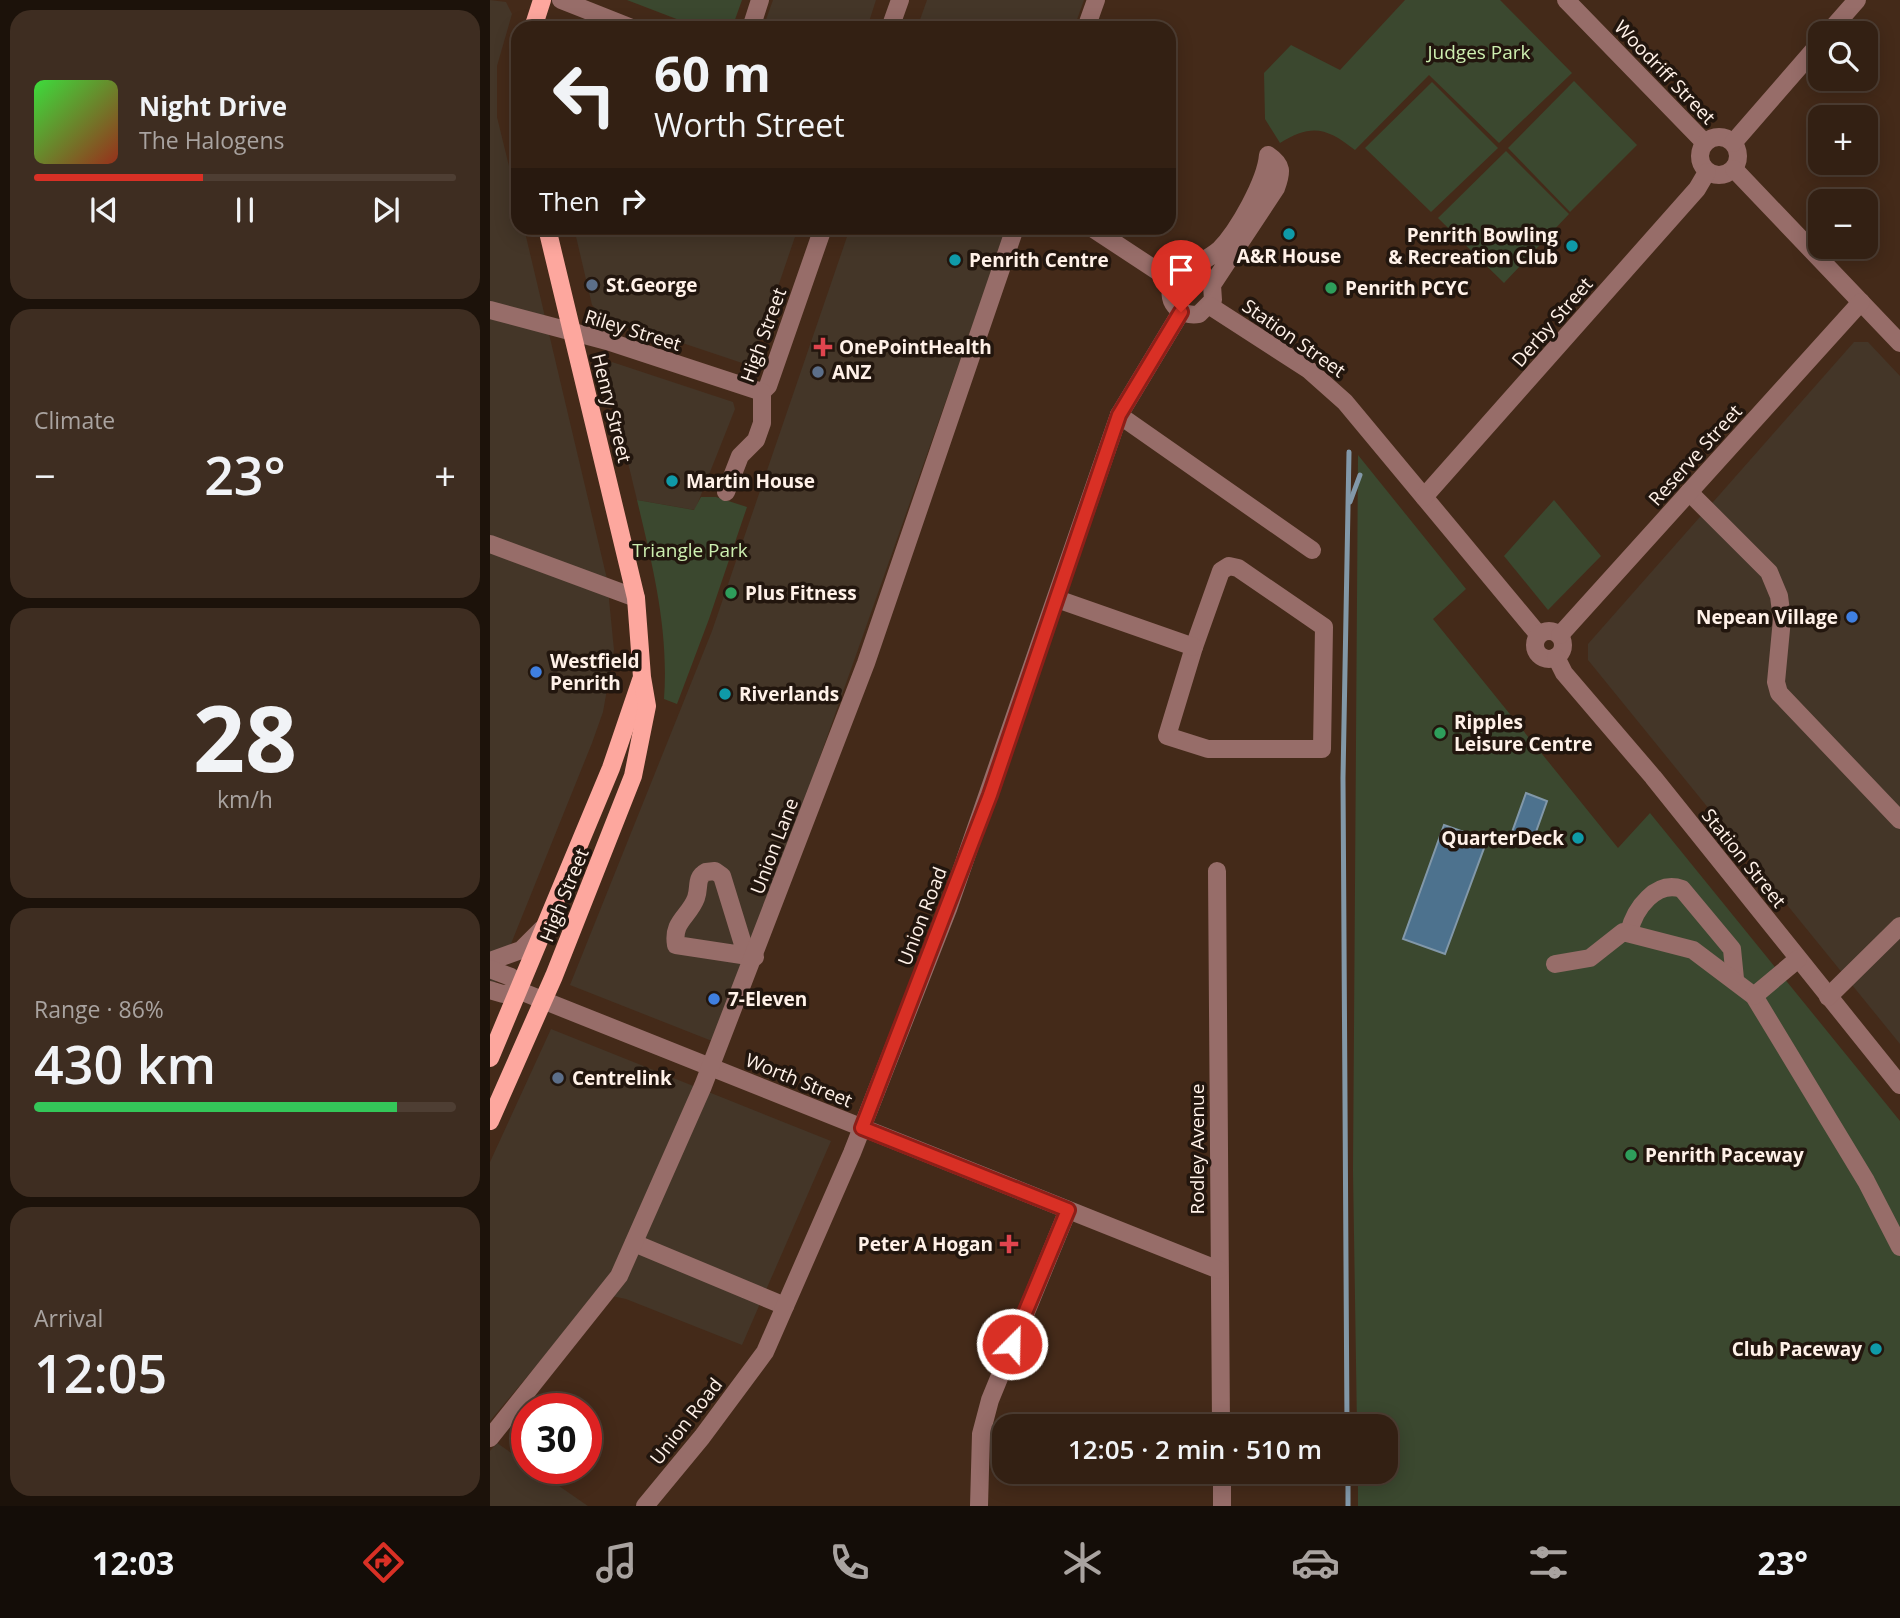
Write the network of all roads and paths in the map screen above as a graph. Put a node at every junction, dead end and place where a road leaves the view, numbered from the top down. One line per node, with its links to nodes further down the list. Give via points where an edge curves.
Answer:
1 (542, 0): 8 (main road)
2 (561, 0): 9 (street)
3 (760, 0): 10 (street)
4 (900, 0): 11 (street)
5 (1096, 0): 12 (street)
6 (1566, 0): 15 (street, Woodriff Street)
7 (1857, 0): 13 (street)
8 (535, 21)
9 (614, 21)
10 (753, 21)
11 (892, 21)
12 (1088, 21)
13 (1839, 21)
14 (1808, 57): 16 (street)
15 (1705, 143): 16 (street, via 1719,137); 18 (street, via 1699,159)
16 (1733, 144): 17 (street, via 1738,154)
17 (1734, 169): 18 (street, via 1723,176); 25 (street)
18 (1707, 172): 35 (street, Derby Street)
19 (549, 235): 29 (main road, Henry Street)
20 (821, 235): 31 (street, High Street, via 768,386)
21 (1013, 235): 50 (street, Union Lane, via 866,663)
22 (1105, 235): 23 (street)
23 (1180, 277): 24 (street, via 1199,273); 24 (street, via 1220,249 1261,186 1268,155 1278,161 1282,172 1276,188); 28 (street, via 1172,302)
24 (1212, 285): 26 (street)
25 (1861, 302): 30 (street); 34 (street, Reserve Street)
26 (1210, 306): 28 (street, via 1193,315); 35 (street, Station Street, via 1328,384)
27 (490, 310): 29 (street, Riley Street)
28 (1181, 312): 32 (street, Union Road)
29 (572, 332): 31 (street, Riley Street); 38 (main road, Henry Street)
30 (1900, 343)
31 (762, 392): 33 (street, High Street, via 762,423 756,440 740,456)
32 (1119, 415): 37 (street); 39 (street, Union Road)
33 (726, 492)
34 (1689, 492): 41 (street, Reserve Street); 45 (street, via 1769,572 1782,619 1779,693)
35 (1424, 497): 40 (street, Station Street)
36 (490, 544): 38 (street)
37 (1312, 550)
38 (636, 598): 44 (main road, High Street)
39 (1057, 599): 42 (street); 65 (street, Union Road, via 948,909)
40 (1538, 634): 41 (street, via 1551,630); 43 (street, via 1534,642 1538,654 1545,659)
41 (1560, 635): 43 (street, via 1563,647)
42 (1194, 647): 42 (street, via 1221,571 1229,566 1320,624 1325,633 1322,749 1208,749 1169,738 1167,732)
43 (1556, 657): 51 (street, Station Street, via 1564,673)
44 (642, 677): 47 (main road, High Street); 60 (main road, High Street, via 647,706 633,776)
45 (1899, 820)
46 (1217, 871): 69 (street, Rodley Avenue)
47 (550, 921): 52 (street, via 521,950); 57 (main road, High Street)
48 (1900, 926): 59 (street)
49 (1629, 932): 53 (street, via 1590,958); 55 (street, via 1693,950); 55 (street, via 1655,891 1682,889 1732,949)
50 (750, 956): 50 (street, via 722,876 706,872 699,878 693,904 679,920 676,945); 62 (street, Union Lane)
51 (1798, 959): 58 (street); 59 (street, Station Street)
52 (490, 961)
53 (1555, 964)
54 (490, 969): 57 (street, Worth Street, via 510,977)
55 (1735, 979): 58 (street)
56 (490, 990): 57 (street, Worth Street, via 503,994)
57 (520, 991): 60 (street, Worth Street); 61 (main road, High Street)
58 (1754, 996): 68 (street, via 1866,1181)
59 (1828, 998): 63 (street, Station Street)
60 (544, 1001): 62 (street, Worth Street); 64 (main road, High Street)
61 (490, 1058)
62 (711, 1068): 65 (street, Worth Street); 67 (street, Union Lane)
63 (1900, 1085)
64 (490, 1121)
65 (862, 1128): 66 (street, Worth Street); 70 (street, Union Road)
66 (1068, 1210): 69 (street, Worth Street); 75 (street, via 990,1400 981,1434)
67 (634, 1243): 70 (street); 72 (street, Union Lane, via 609,1291)
68 (1900, 1247)
69 (1219, 1270): 71 (street, Rodley Avenue)
70 (785, 1306): 74 (street, Union Road, via 765,1352)
71 (1221, 1414)
72 (490, 1438)
73 (1222, 1484): 76 (street)
74 (645, 1506)
75 (979, 1506)
76 (1222, 1506)

